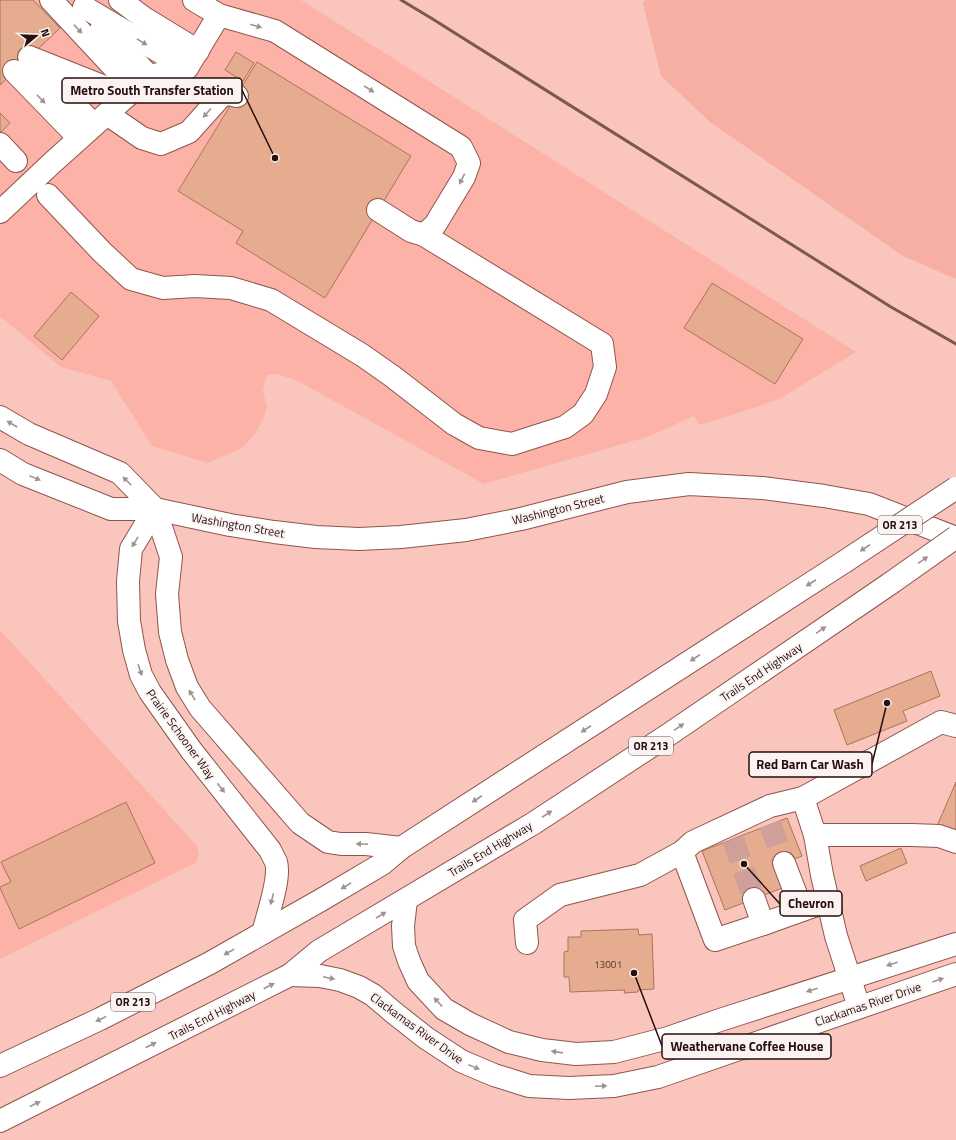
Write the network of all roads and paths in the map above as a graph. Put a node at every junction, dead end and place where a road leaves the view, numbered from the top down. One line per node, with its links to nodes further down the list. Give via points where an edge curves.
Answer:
1 (52, 0): 8 (main road, one-way to 8)
2 (120, 0): 7 (main road)
3 (138, 0): 7 (main road, via 152,6)
4 (194, 0): 6 (main road)
5 (81, 4): 7 (main road, one-way to 7); 8 (main road)
6 (219, 15): 7 (main road); 16 (main road, one-way to 16, via 275,31 461,147 469,163 464,177 435,225)
7 (197, 52): 8 (main road)
8 (137, 87): 10 (main road); 10 (main road, via 22,64)
9 (236, 96): 10 (main road, one-way to 10, via 224,93 189,132 161,144)
10 (93, 126): 15 (main road)
11 (0, 144): 12 (main road)
12 (16, 161)
13 (48, 195): 16 (main road, via 131,280 163,288 231,288 271,300 362,355 454,424 480,438 512,444 565,428 583,414 596,394 605,367 602,344)
14 (378, 210): 16 (main road, via 411,231)
15 (0, 212)
16 (424, 235)
17 (0, 417): 20 (main road, one-way to 17, via 120,473 29,434)
18 (0, 460): 20 (main road, Washington Street, one-way to 20, via 23,474 111,509)
19 (956, 488): 26 (main road, OR 213, one-way to 26, bridge)
20 (155, 509): 21 (main road, Washington Street, via 274,532 359,539 466,530 627,492 689,484 762,488 869,504); 26 (main road, one-way to 20, via 328,842 300,823 200,708 187,687 176,660 170,632 167,594 171,557); 34 (main road, Prairie Schooner Way, one-way to 34, via 131,548 128,581 129,621 134,650 141,675 163,712 270,850 276,863 276,884)
21 (956, 537): 30 (main road, Trails End Highway / OR 213, one-way to 21, bridge, via 534,823 671,733)
22 (956, 726): 23 (main road, via 940,722)
23 (803, 798): 24 (main road); 27 (main road, via 770,806 767,817 730,832 693,842)
24 (815, 835): 25 (main road, via 939,836); 31 (main road)
25 (956, 842)
26 (401, 848): 34 (main road, OR 213, one-way to 34, via 382,864)
27 (682, 852): 33 (main road, via 715,940); 35 (main road, via 640,875 560,895 525,920)
28 (784, 863): 32 (main road)
29 (754, 899): 33 (main road)
30 (406, 900): 38 (main road, Trails End Highway / OR 213, one-way to 30, via 319,951); 39 (main road, one-way to 30, via 668,1038 614,1052 576,1054 542,1050 509,1042 444,1009 418,981 404,946)
31 (828, 901): 32 (main road); 39 (main road)
32 (802, 910): 33 (main road)
33 (763, 924)
34 (263, 933): 41 (main road, OR 213, one-way to 41, via 100,1019)
35 (527, 943)
36 (956, 944): 39 (main road, one-way to 39)
37 (956, 974): 40 (main road, Clackamas River Drive, one-way to 37)
38 (290, 975): 40 (main road, Clackamas River Drive, one-way to 40, via 320,976 359,987 461,1061 529,1086 614,1086 658,1077); 42 (main road, Trails End Highway / OR 213, one-way to 38)
39 (849, 978): 40 (main road)
40 (859, 1008)
41 (0, 1066)
42 (0, 1121)

